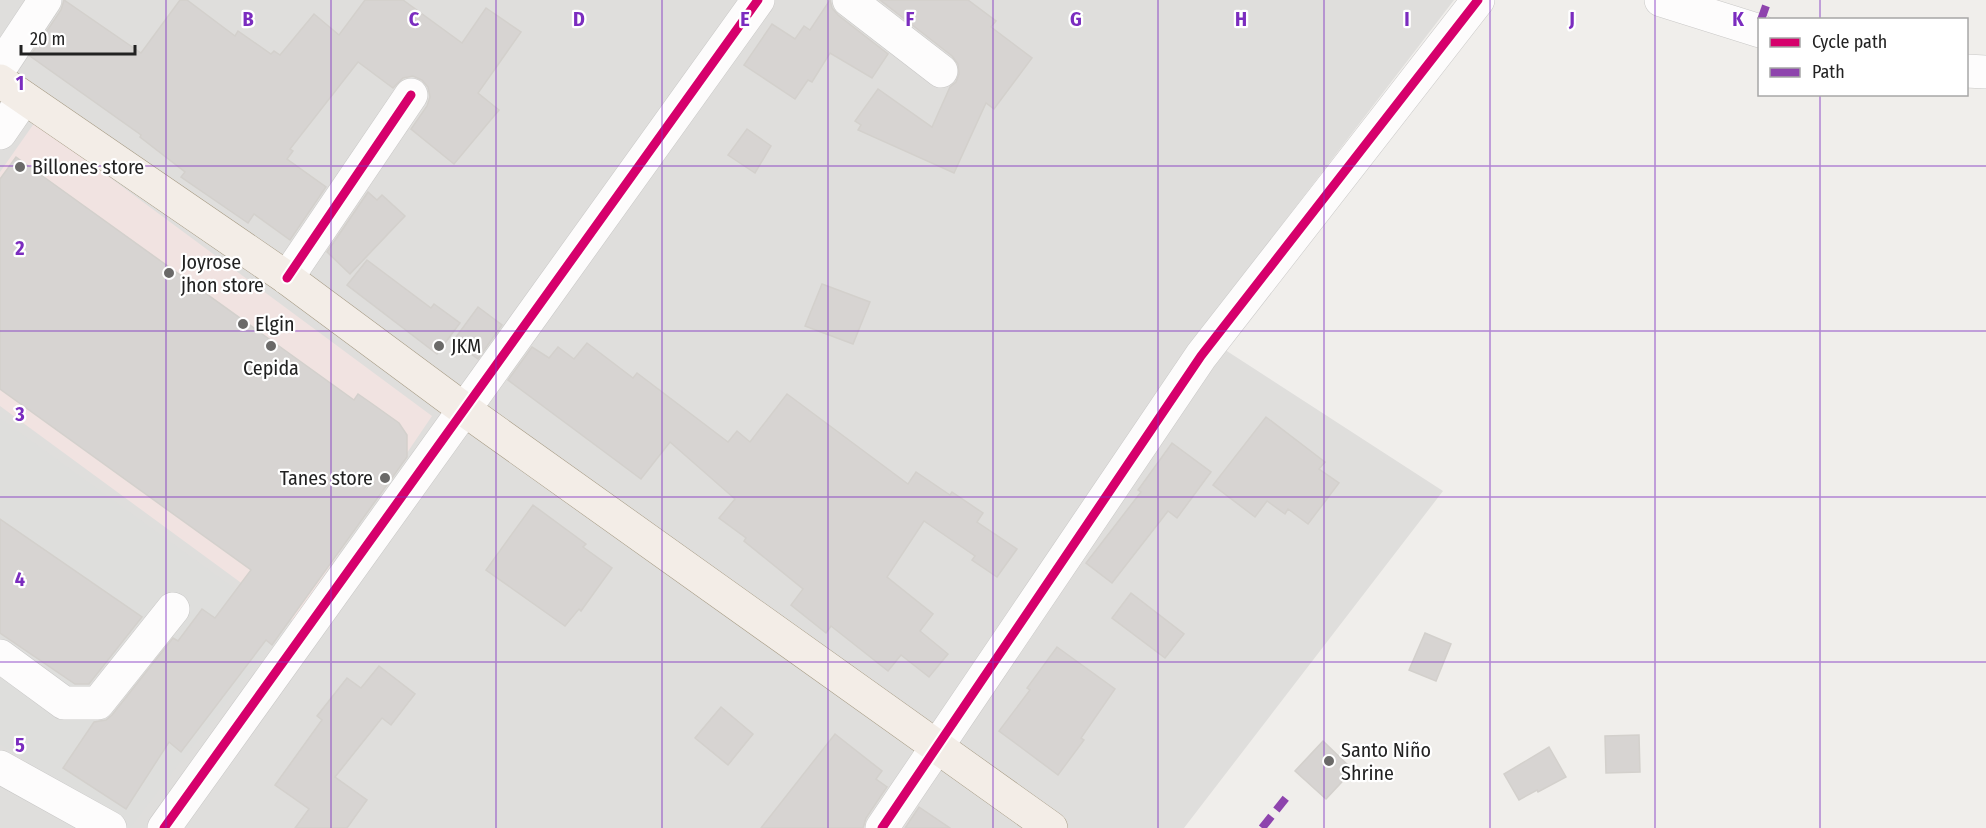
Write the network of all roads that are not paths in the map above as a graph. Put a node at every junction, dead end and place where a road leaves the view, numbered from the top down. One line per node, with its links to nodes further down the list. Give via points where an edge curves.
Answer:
1 (45, 0): 7 (street)
2 (758, 0): 15 (street)
3 (849, 0): 8 (street)
4 (1478, 0): 18 (street, via 1201,356)
5 (1661, 0): 6 (street)
6 (1758, 30)
7 (0, 68)
8 (941, 71)
9 (1968, 71): 10 (street)
10 (1986, 72)
11 (12, 89): 13 (street); 14 (main road)
12 (411, 95): 14 (street)
13 (0, 133)
14 (287, 278): 15 (main road)
15 (465, 410): 18 (main road); 21 (street)
16 (173, 609): 17 (street, via 98,703 64,703)
17 (0, 656)
18 (937, 748): 22 (street); 23 (main road)
19 (0, 767): 20 (street)
20 (110, 828)
21 (164, 828)
22 (882, 828)
23 (1051, 828)

